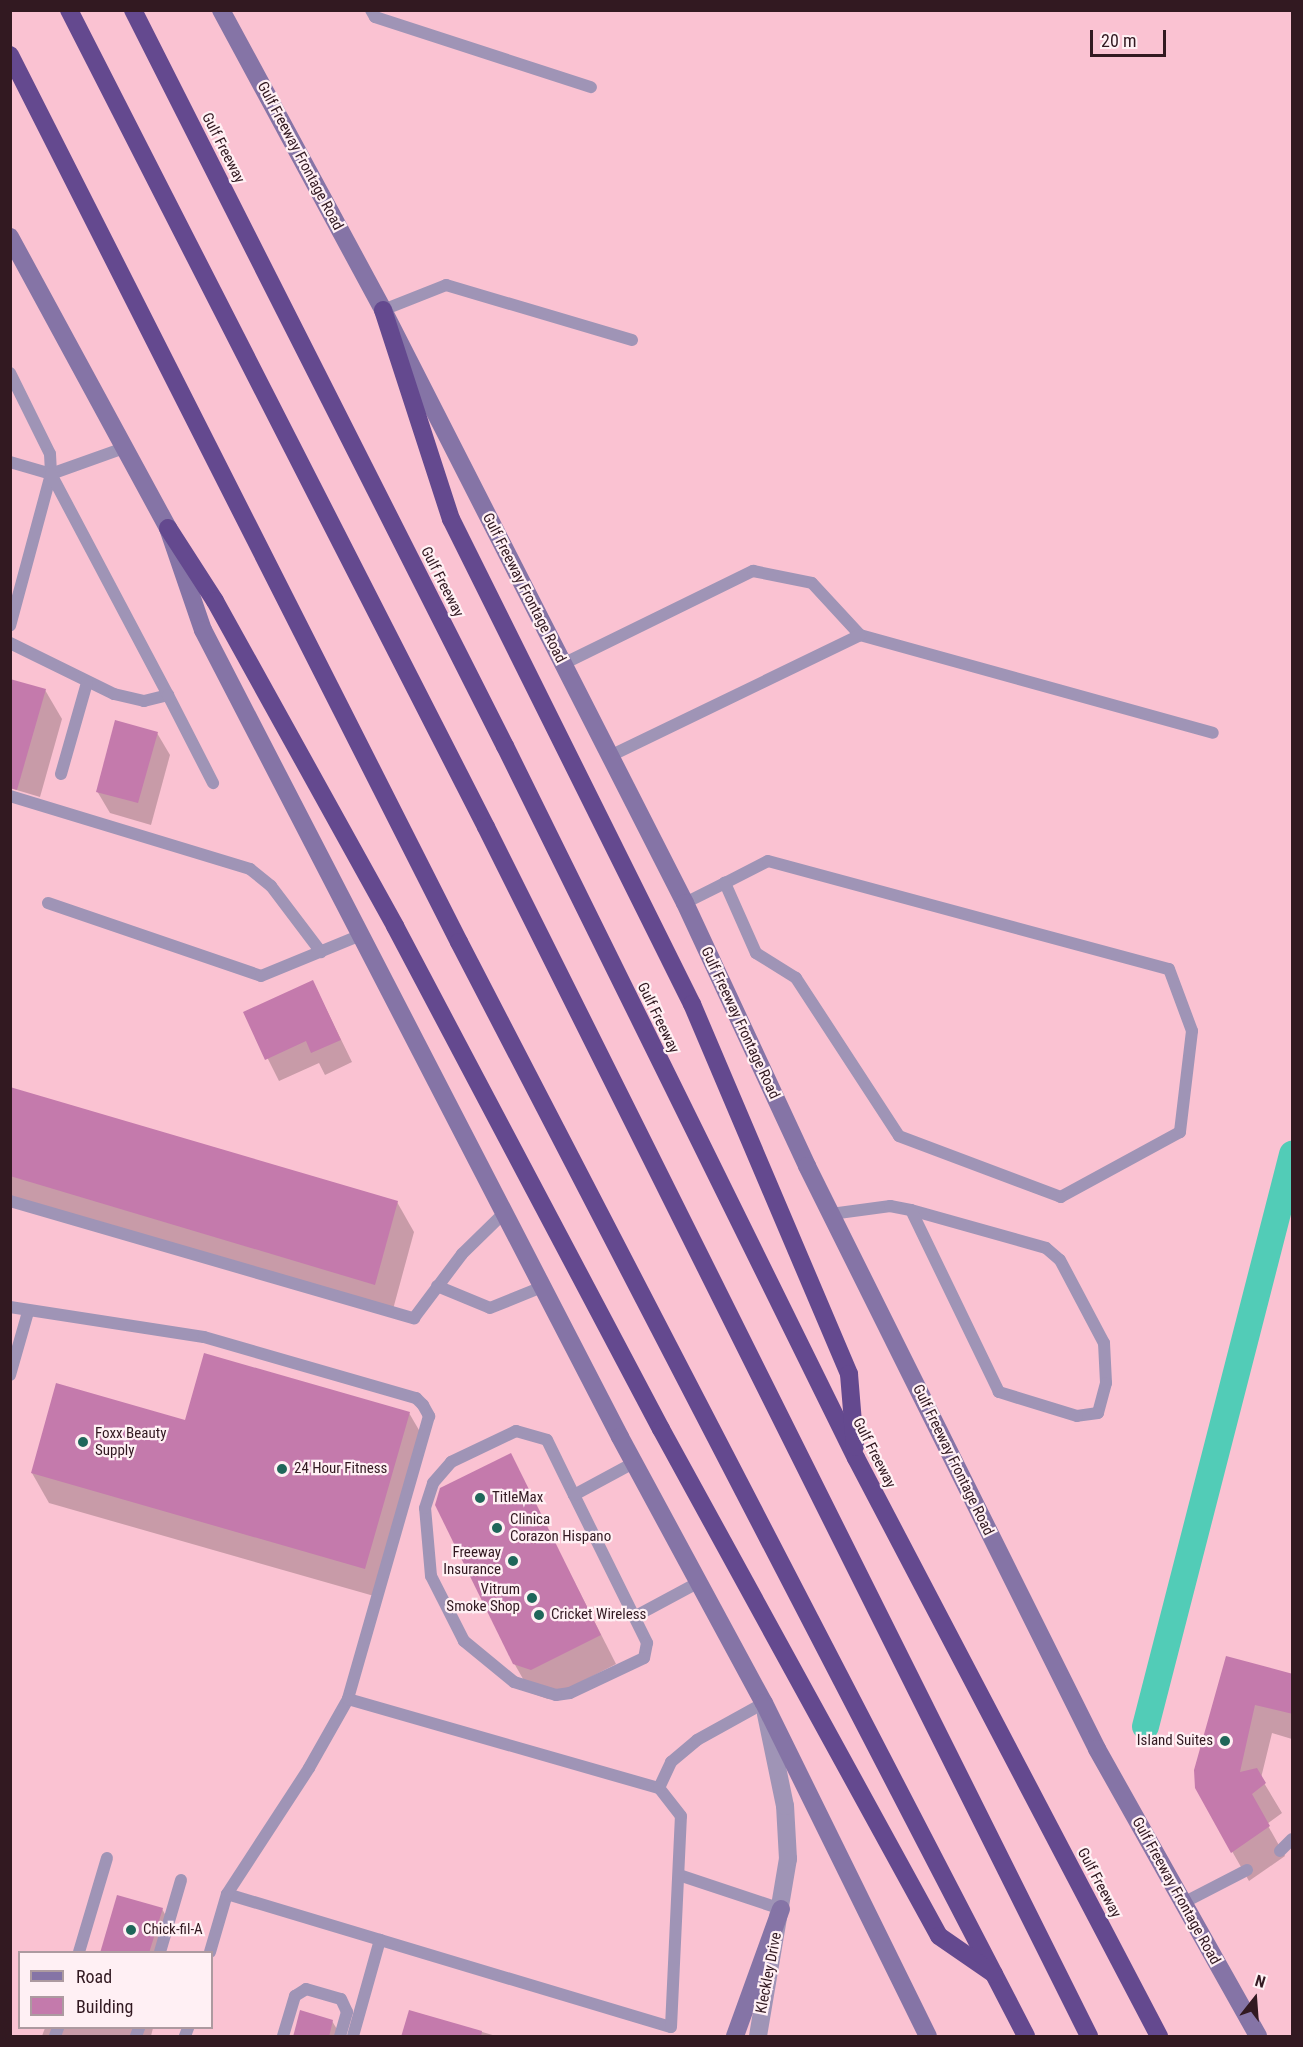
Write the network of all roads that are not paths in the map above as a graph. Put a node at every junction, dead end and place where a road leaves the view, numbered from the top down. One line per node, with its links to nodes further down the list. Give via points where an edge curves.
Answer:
1 (69, 10): 70 (highway, via 486,827)
2 (133, 10): 40 (highway, Gulf Freeway, via 505,746)
3 (221, 10): 8 (main road, Gulf Freeway Frontage Road)
4 (371, 10): 6 (lane, via 375,17)
5 (10, 55): 61 (highway, via 459,942)
6 (591, 87)
7 (10, 237): 11 (main road)
8 (383, 310): 9 (lane, via 446,285); 18 (main road, Gulf Freeway Frontage Road); 40 (highway, via 451,519 692,1004 849,1374)
9 (632, 340)
10 (10, 373): 13 (lane, via 50,454)
11 (124, 448): 13 (lane); 14 (main road)
12 (10, 462): 13 (lane)
13 (51, 474): 15 (lane); 20 (lane)
14 (168, 528): 29 (main road, via 203,630); 61 (highway, via 215,601 395,926 667,1440 939,1936)
15 (10, 626)
16 (860, 635): 18 (lane, via 812,583 753,571); 21 (lane); 22 (lane)
17 (10, 643): 19 (lane)
18 (563, 664): 22 (main road, Gulf Freeway Frontage Road)
19 (87, 683): 20 (lane, via 134,700); 23 (lane)
20 (168, 695): 24 (lane)
21 (1213, 733)
22 (610, 756): 28 (main road, Gulf Freeway Frontage Road)
23 (61, 774)
24 (213, 783)
25 (10, 796): 30 (lane, via 250,869 271,886)
26 (725, 883): 26 (lane, via 768,861 1169,969 1192,1031 1180,1132 1061,1197 899,1136 796,978 756,953); 28 (lane)
27 (48, 903): 30 (lane, via 261,976)
28 (685, 903): 34 (main road, Gulf Freeway Frontage Road)
29 (360, 935): 30 (lane); 33 (main road)
30 (321, 952)
31 (10, 1201): 35 (lane, via 414,1318)
32 (912, 1210): 32 (lane, via 1046,1248 1060,1260 1104,1343 1106,1383 1098,1413 1077,1416 999,1392); 34 (lane, via 890,1206)
33 (504, 1213): 35 (lane, via 462,1254); 36 (main road)
34 (831, 1214): 55 (main road, Gulf Freeway Frontage Road, via 1097,1749)
35 (437, 1286): 36 (lane, via 490,1308)
36 (542, 1287): 41 (main road)
37 (10, 1307): 38 (lane)
38 (28, 1312): 39 (lane); 45 (lane, via 204,1337 416,1398 423,1405 429,1416)
39 (10, 1375)
40 (856, 1458): 71 (highway, Gulf Freeway)
41 (635, 1462): 42 (lane); 43 (main road)
42 (574, 1495): 44 (lane); 44 (lane, via 547,1440 516,1431 451,1462 433,1483 425,1508 431,1576 464,1641 514,1682 556,1695 570,1693 644,1658 647,1643)
43 (699, 1582): 44 (lane); 46 (main road)
44 (634, 1617)
45 (348, 1700): 47 (lane); 54 (lane)
46 (764, 1703): 47 (lane, via 697,1740 671,1762); 56 (street, Kleckley Drive, via 785,1806 788,1859); 68 (main road)
47 (659, 1788): 52 (lane, via 681,1815)
48 (1293, 1839): 49 (lane)
49 (1280, 1851)
50 (106, 1858): 58 (lane)
51 (1247, 1870): 55 (lane)
52 (679, 1875): 56 (lane); 62 (lane)
53 (181, 1880): 59 (lane)
54 (227, 1894): 57 (lane); 60 (lane)
55 (1183, 1903): 72 (main road, Gulf Freeway Frontage Road)
56 (781, 1909): 66 (main road); 67 (street, Kleckley Drive)
57 (380, 1940): 62 (lane); 65 (lane)
58 (80, 1951)
59 (161, 1951)
60 (211, 1951)
61 (997, 1976): 69 (highway)
62 (669, 2033)
63 (283, 2037): 64 (lane, via 295,1995 306,1989 340,1999 347,2012)
64 (340, 2037)
65 (353, 2037)
66 (735, 2037)
67 (758, 2037)
68 (928, 2037)
69 (1026, 2037)
70 (1089, 2037)
71 (1159, 2037)
72 (1258, 2037)

